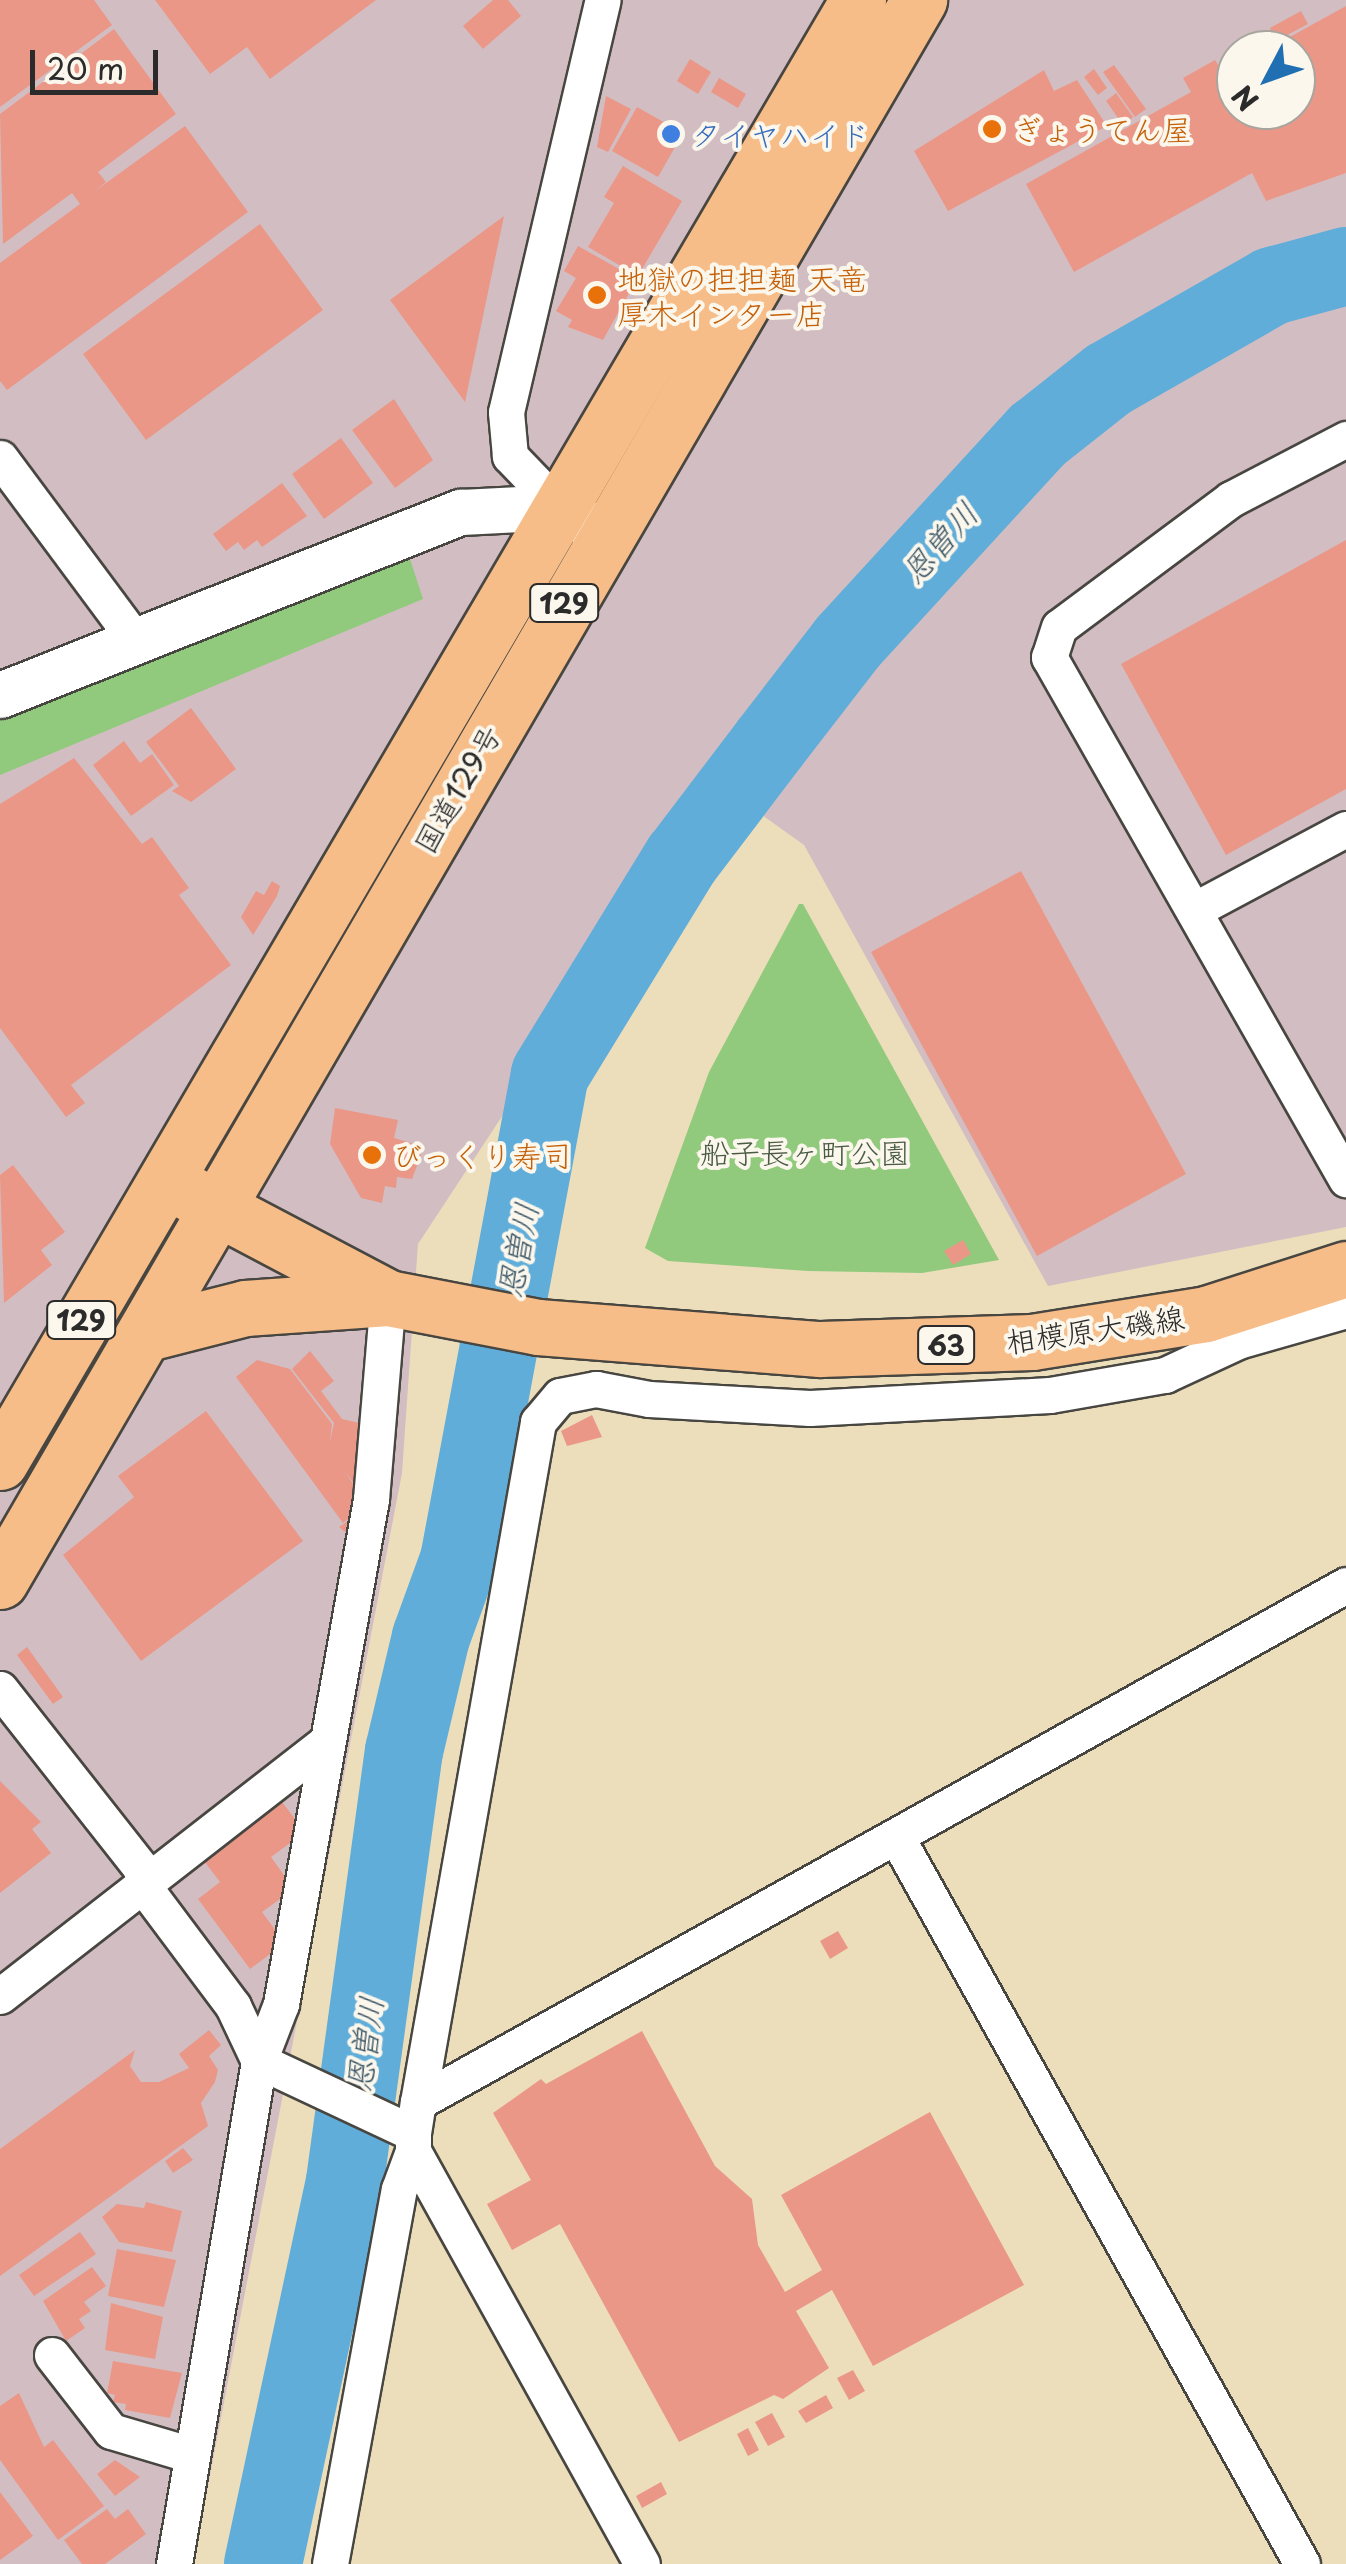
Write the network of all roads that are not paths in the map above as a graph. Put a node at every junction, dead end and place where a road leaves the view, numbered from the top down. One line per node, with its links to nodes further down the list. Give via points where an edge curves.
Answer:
1 (602, 0): 6 (street, via 506,412 510,456)
2 (858, 0): 6 (main road, 国道129号 / 129)
3 (919, 0): 6 (main road, 国道129号 / 129)
4 (1346, 439): 10 (street, via 1231,499 1059,626 1049,657)
5 (0, 458): 7 (street)
6 (582, 520): 7 (street, via 461,512); 11 (main road, 国道129号 / 129); 13 (main road, 国道129号 / 129)
7 (134, 640): 8 (street)
8 (0, 695)
9 (1346, 828): 10 (street)
10 (1196, 909): 12 (street)
11 (162, 1179): 13 (main road, 63); 18 (main road, 国道129号 / 129)
12 (1346, 1180)
13 (216, 1210): 15 (main road, 63); 17 (main road, 国道129号 / 129)
14 (1346, 1269): 15 (main road, 相模原大磯線 / 63, via 1206,1314 1032,1342 820,1349 538,1327)
15 (396, 1299): 17 (main road, via 245,1308); 22 (street)
16 (1346, 1310): 27 (street, via 1238,1340 1165,1376 1050,1395 810,1408 596,1389 560,1396 538,1422)
17 (148, 1333): 19 (main road, 国道129号 / 129)
18 (0, 1462)
19 (0, 1581)
20 (1346, 1584): 23 (street)
21 (0, 1689): 24 (street)
22 (328, 1741): 24 (street); 26 (street)
23 (896, 1838): 27 (street); 33 (street)
24 (143, 1878): 25 (street, via 135,1897); 26 (street)
25 (0, 1996)
26 (265, 2064): 27 (street); 29 (street)
27 (411, 2128): 31 (street); 32 (street)
28 (52, 2355): 29 (street, via 111,2430)
29 (192, 2455): 30 (street)
30 (174, 2564)
31 (330, 2564)
32 (642, 2564)
33 (1302, 2564)

